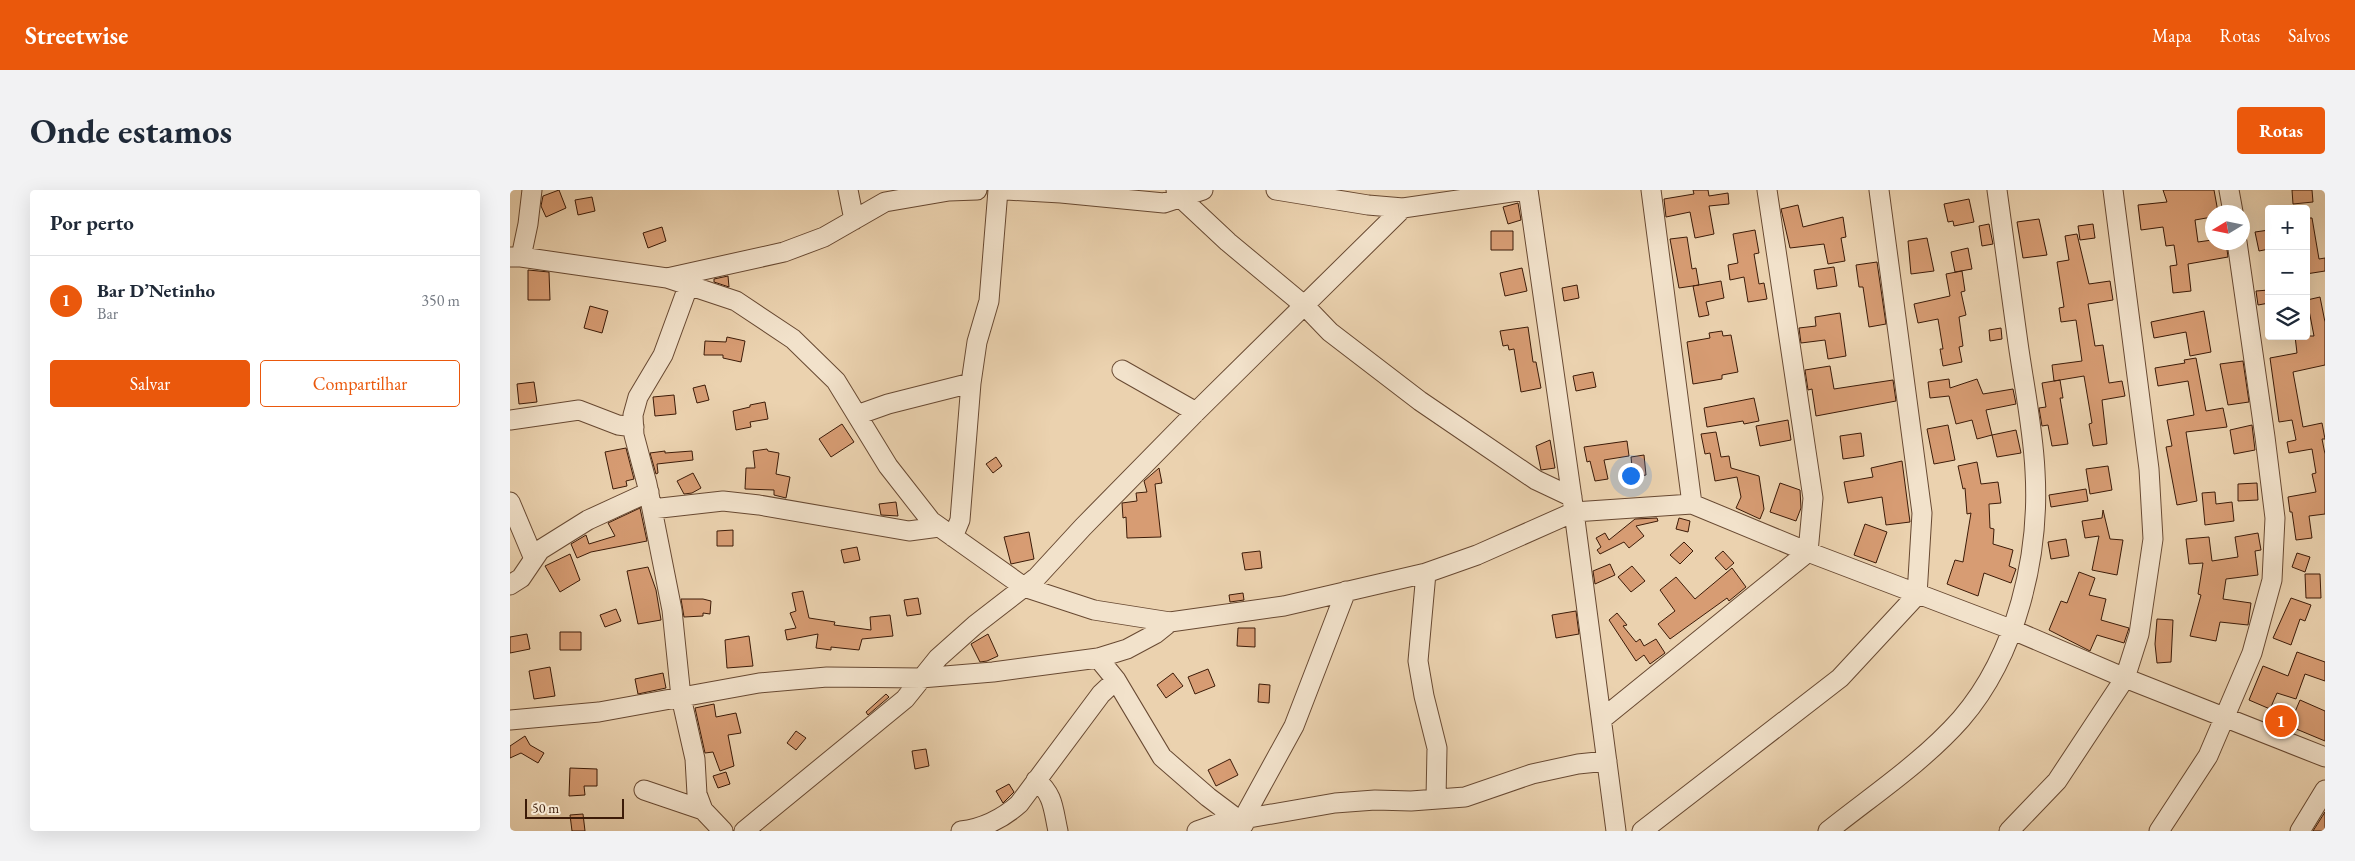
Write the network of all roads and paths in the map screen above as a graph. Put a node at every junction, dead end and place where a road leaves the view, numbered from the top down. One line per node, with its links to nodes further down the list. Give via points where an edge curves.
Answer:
1 (532, 190): 20 (street, via 528,224)
2 (848, 190): 18 (street)
3 (977, 190): 18 (street, via 948,190 885,202)
4 (998, 190): 25 (street, via 989,301 977,342)
5 (1006, 190): 15 (street, via 1164,203)
6 (1203, 190): 15 (street)
7 (1276, 190): 17 (street)
8 (1527, 190): 17 (street); 32 (street)
9 (1651, 190): 33 (street)
10 (1767, 190): 35 (street, via 1813,498)
11 (1879, 190): 41 (street, via 1922,513)
12 (1996, 190): 43 (street, via 2035,472 2033,535)
13 (2113, 190): 46 (street, via 2150,469 2153,539 2139,634)
14 (2229, 190): 16 (street)
15 (1179, 194): 23 (street, via 1228,242)
16 (2231, 205)
17 (1403, 208): 23 (street)
18 (854, 220): 21 (street, via 824,237 784,252)
19 (2238, 250): 49 (street, via 2275,518 2272,580 2252,653)
20 (516, 257): 21 (street)
21 (667, 278): 22 (street)
22 (689, 284): 27 (street, via 736,301 793,339 836,381); 29 (street, via 663,355 638,397 633,415)
23 (1305, 306): 26 (street); 32 (street, via 1330,332 1420,401)
24 (1122, 370): 26 (street)
25 (970, 384): 27 (street); 34 (street, via 960,520)
26 (1196, 412): 39 (street)
27 (857, 415): 34 (street, via 888,466 931,521)
28 (510, 420): 29 (street, via 579,410 618,425)
29 (634, 427): 30 (street)
30 (651, 501): 34 (street, via 723,501 909,532); 36 (street, via 588,520 540,550); 48 (street, via 672,610)
31 (510, 502): 36 (street)
32 (1573, 504): 33 (street); 37 (street, via 1477,555); 50 (street)
33 (1692, 504): 35 (street)
34 (946, 532): 39 (street)
35 (1808, 552): 41 (street); 50 (street)
36 (534, 559): 38 (street, via 521,578)
37 (1426, 573): 40 (street); 57 (street, via 1418,661 1437,748)
38 (510, 584)
39 (1024, 587): 42 (street, via 1094,610); 45 (street, via 975,625)
40 (1346, 591): 42 (street, via 1284,606); 59 (street, via 1294,726)
41 (1917, 594): 43 (street); 66 (street, via 1840,678)
42 (1170, 622): 44 (street, via 1126,649)
43 (2014, 630): 46 (street); 67 (street, via 1990,676 1961,718 1926,752)
44 (1098, 658): 45 (street); 47 (street)
45 (921, 678): 48 (street, via 826,677 759,683); 61 (street, via 905,699)
46 (2125, 678): 49 (street); 68 (street, via 2057,781)
47 (1116, 680): 54 (street, via 1101,694); 59 (street, via 1162,757)
48 (681, 697): 51 (street, via 599,712); 58 (street, via 694,759 697,794)
49 (2224, 716): 52 (street); 69 (street, via 2208,756)
50 (1602, 719): 53 (street)
51 (510, 720)
52 (2325, 757)
53 (1607, 761): 57 (street, via 1532,774 1465,797); 65 (street)
54 (1036, 780): 62 (street, via 1019,804 1005,816); 63 (street, via 1047,790)
55 (644, 790): 58 (street)
56 (2325, 790): 70 (street)
57 (1436, 800): 59 (street, via 1334,803 1290,809)
58 (703, 810): 60 (street)
59 (1242, 828): 64 (street, via 1220,823)
60 (723, 831)
61 (744, 831)
62 (961, 831)
63 (1058, 831)
64 (1197, 831)
65 (1616, 831)
66 (1642, 831)
67 (1828, 831)
68 (2009, 831)
69 (2159, 831)
70 (2300, 831)

